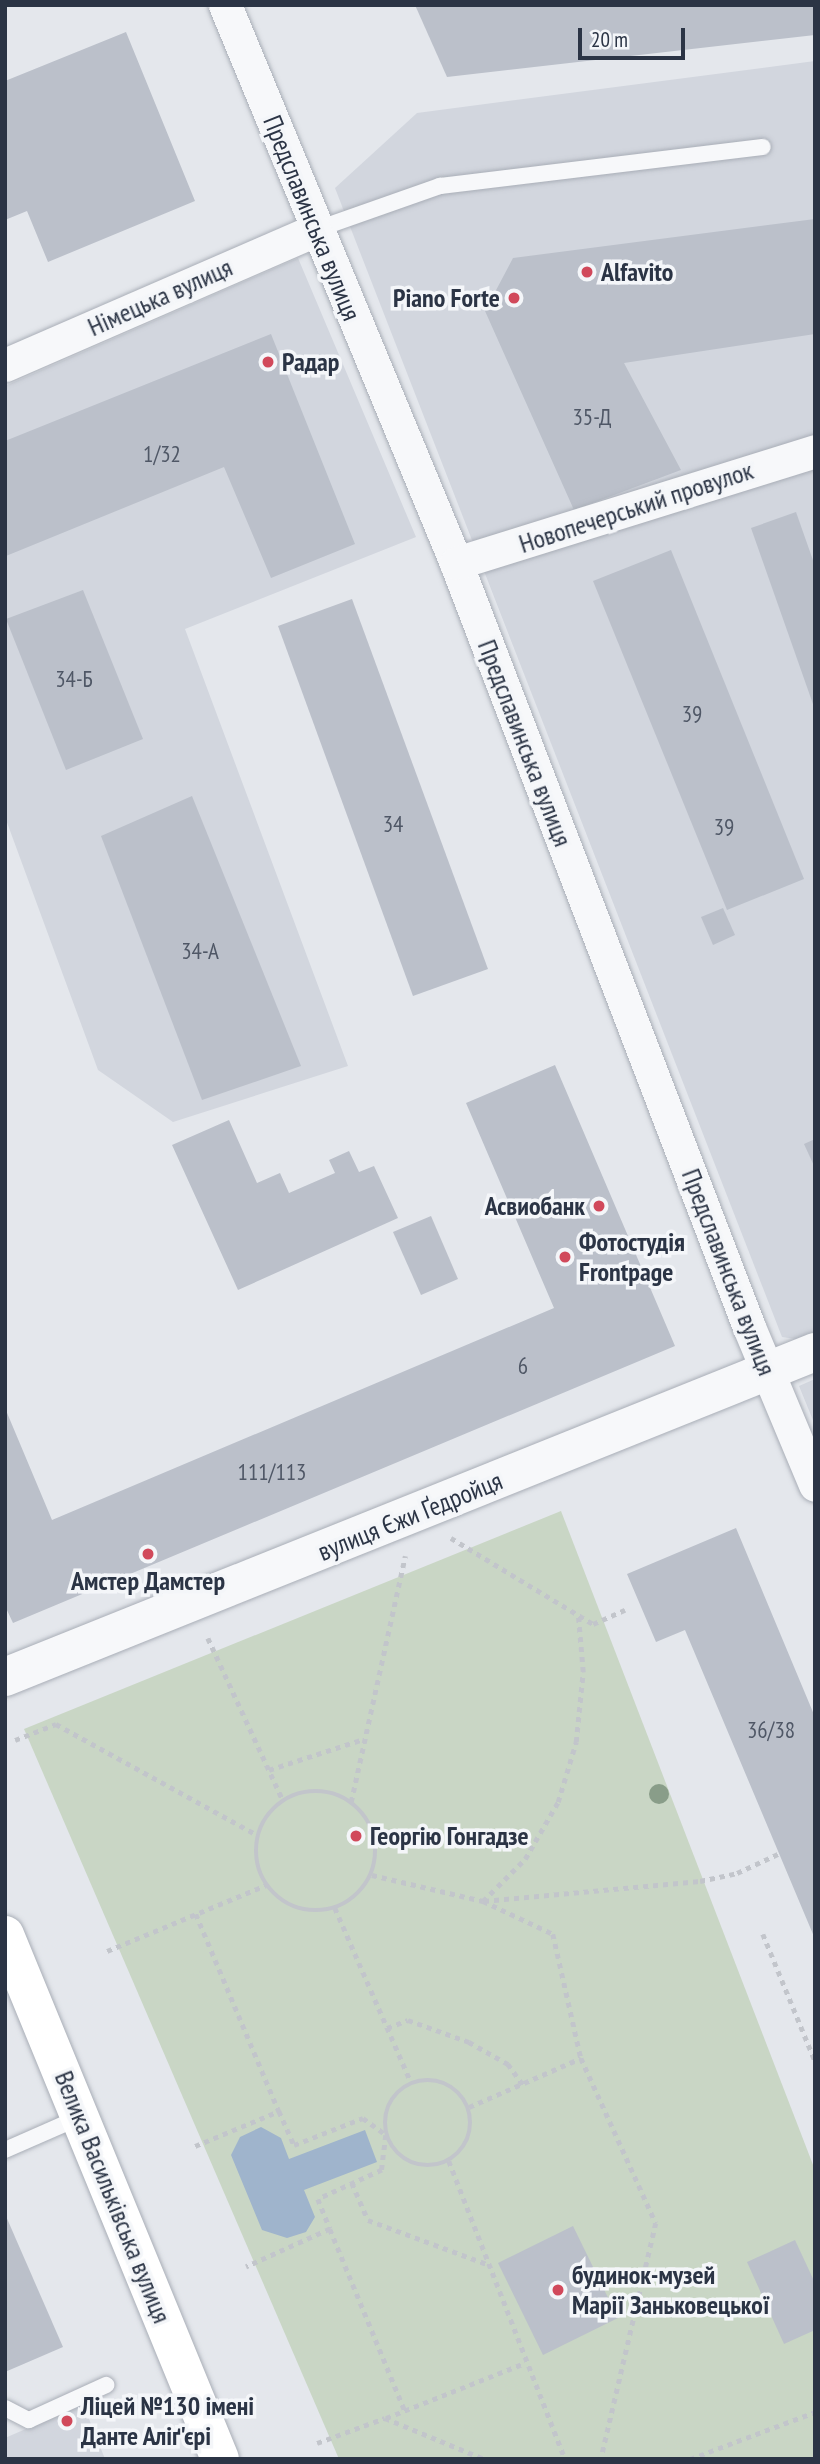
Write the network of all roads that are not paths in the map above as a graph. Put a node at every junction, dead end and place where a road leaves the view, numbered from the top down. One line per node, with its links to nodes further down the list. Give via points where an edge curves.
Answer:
1 (225, 5): 3 (street, Предславинська вулиця)
2 (762, 147): 3 (lane, via 440,186)
3 (315, 230): 4 (street, Німецька вулиця); 6 (street, Предславинська вулиця)
4 (5, 365)
5 (815, 451): 6 (street, Новопечерський провулок)
6 (456, 563): 8 (street, Предславинська вулиця)
7 (815, 1352): 8 (street, вулиця Єжи Ґедройця)
8 (767, 1373): 9 (street, Предславинська вулиця); 10 (street, вулиця Єжи Ґедройця)
9 (815, 1485)
10 (5, 1677)
11 (5, 1935): 12 (main road, Велика Васильківська вулиця)
12 (80, 2117): 13 (lane); 16 (main road, Велика Васильківська вулиця)
13 (5, 2150)
14 (106, 2385): 15 (lane, via 29,2420)
15 (5, 2408)
16 (220, 2459)

